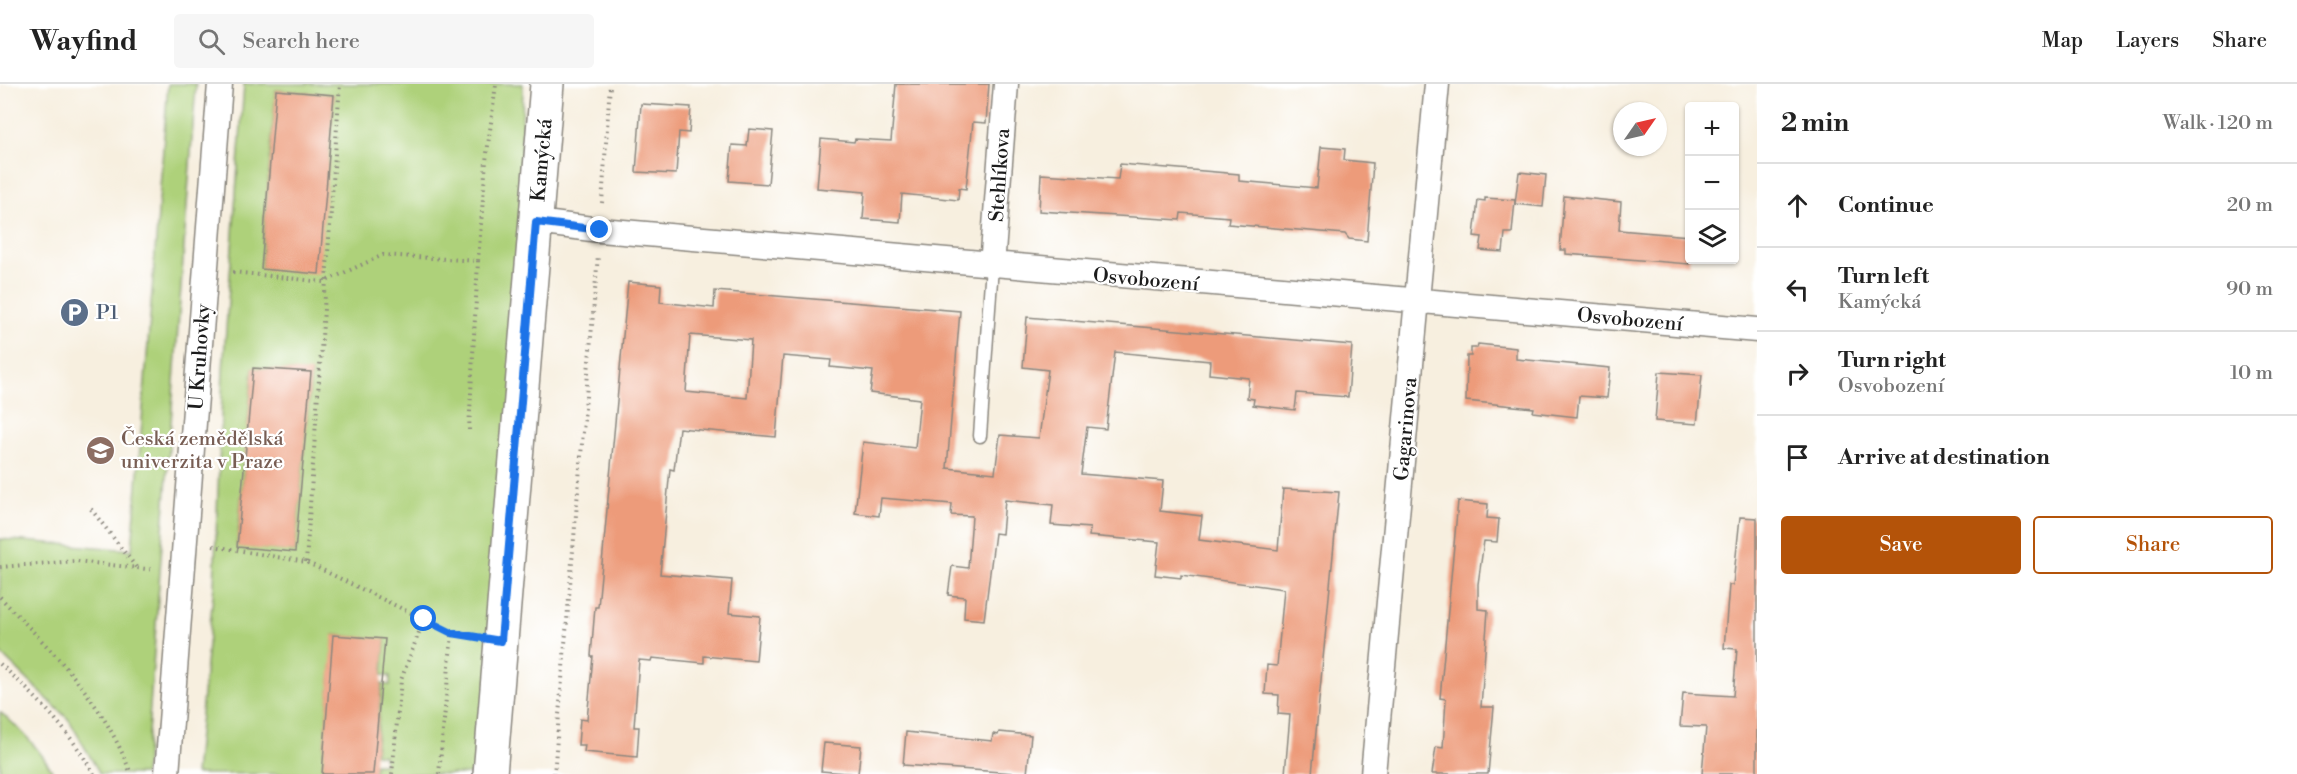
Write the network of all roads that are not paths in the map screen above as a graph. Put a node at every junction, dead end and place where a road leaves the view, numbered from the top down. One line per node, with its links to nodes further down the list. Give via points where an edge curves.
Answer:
1 (220, 84): 10 (street, U Kruhovky)
2 (547, 84): 5 (main road, Kamýcká)
3 (1006, 84): 6 (street, Stehlíkova)
4 (1437, 84): 7 (street, Gagarinova)
5 (536, 222): 6 (street, Osvobození); 11 (main road, Kamýcká)
6 (993, 266): 7 (street, Osvobození); 9 (lane)
7 (1417, 302): 8 (street, Osvobození); 12 (street, Gagarinova)
8 (1757, 330)
9 (980, 436)
10 (167, 774)
11 (490, 774)
12 (1373, 774)

